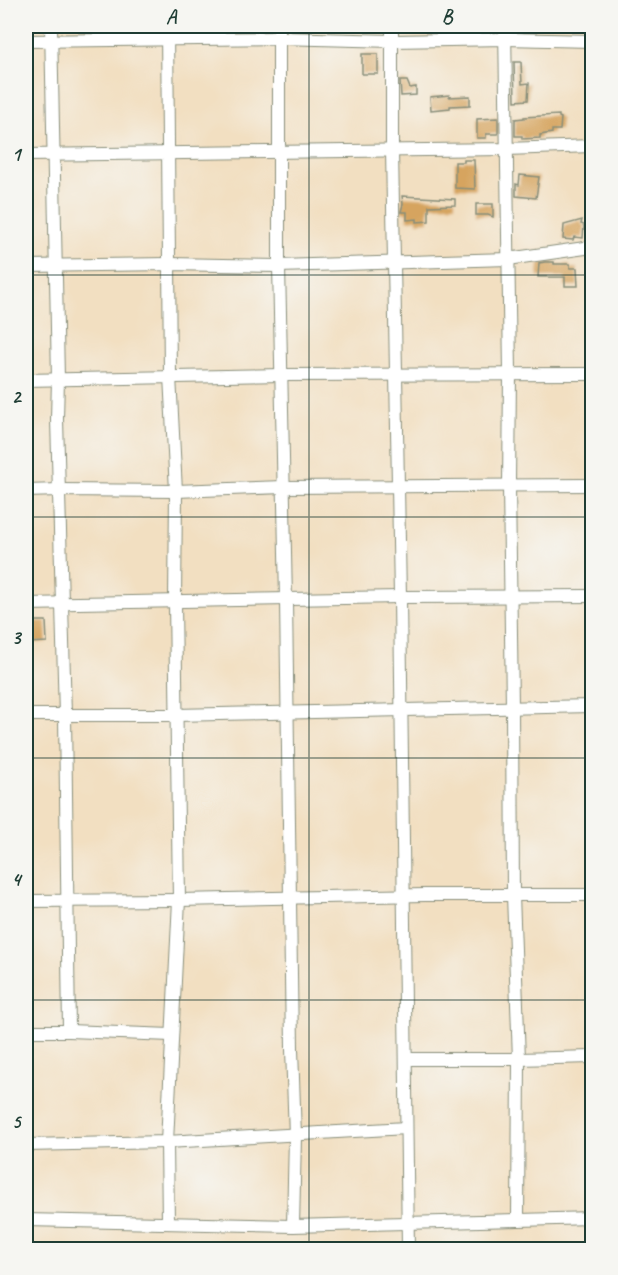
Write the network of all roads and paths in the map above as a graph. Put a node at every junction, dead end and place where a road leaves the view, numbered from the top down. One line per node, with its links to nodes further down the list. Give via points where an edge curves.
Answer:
1 (51, 26): 10 (street)
2 (166, 26): 7 (street)
3 (392, 26): 11 (street)
4 (505, 26): 6 (street)
5 (279, 32): 7 (street); 11 (street); 15 (street)
6 (505, 39): 8 (street); 11 (street); 13 (street)
7 (167, 40): 10 (street); 16 (street)
8 (592, 40)
9 (26, 41): 10 (street)
10 (52, 41): 17 (street)
11 (393, 41): 14 (street)
12 (592, 146): 13 (street)
13 (506, 149): 14 (street); 20 (street)
14 (392, 150): 15 (street); 21 (street)
15 (279, 152): 16 (street); 25 (street)
16 (168, 153): 17 (street); 22 (street)
17 (54, 154): 18 (street); 24 (street)
18 (26, 155)
19 (592, 247): 20 (street)
20 (507, 259): 21 (street); 26 (street)
21 (394, 262): 25 (street); 27 (street)
22 (169, 264): 24 (street); 25 (street); 30 (street)
23 (26, 266): 24 (street)
24 (56, 266): 31 (street)
25 (279, 266): 29 (street)
26 (510, 373): 27 (street); 28 (street); 35 (street)
27 (396, 374): 29 (street); 34 (street)
28 (592, 374)
29 (281, 375): 30 (street); 36 (street)
30 (170, 376): 31 (street); 38 (street)
31 (58, 379): 32 (street); 37 (street)
32 (26, 380)
33 (592, 485): 35 (street)
34 (397, 486): 35 (street); 36 (street); 41 (street)
35 (509, 486): 42 (street)
36 (284, 487): 38 (street); 43 (street)
37 (59, 490): 38 (street); 39 (street); 45 (street)
38 (176, 490): 44 (street)
39 (26, 491)
40 (592, 596): 42 (street)
41 (400, 597): 42 (street); 43 (street); 49 (street)
42 (511, 597): 48 (street)
43 (286, 600): 44 (street); 50 (street)
44 (174, 602): 45 (street); 53 (street)
45 (62, 603): 46 (street); 52 (street)
46 (26, 604)
47 (592, 706): 48 (street)
48 (512, 707): 49 (street); 56 (street)
49 (401, 710): 50 (street); 55 (street)
50 (288, 712): 53 (street); 57 (street)
51 (26, 715): 52 (street)
52 (65, 715): 53 (street); 58 (street)
53 (176, 715): 59 (street)
54 (592, 895): 56 (street)
55 (404, 896): 56 (street); 57 (street); 65 (street)
56 (513, 896): 66 (street)
57 (290, 897): 59 (street); 68 (street)
58 (68, 900): 59 (street); 60 (street); 62 (street)
59 (179, 900): 63 (street)
60 (26, 901)
61 (26, 1031): 62 (street)
62 (69, 1031): 63 (street)
63 (171, 1035): 69 (street)
64 (592, 1057): 66 (street)
65 (406, 1059): 66 (street); 67 (street)
66 (519, 1059): 73 (street)
67 (406, 1128): 68 (street); 75 (street)
68 (295, 1136): 69 (street); 76 (street)
69 (167, 1142): 70 (street); 74 (street)
70 (26, 1145)
71 (592, 1218): 73 (street)
72 (26, 1220): 74 (street)
73 (518, 1220): 75 (street)
74 (168, 1223): 76 (street)
75 (407, 1223): 76 (street); 77 (street)
76 (292, 1226)
77 (408, 1250)

